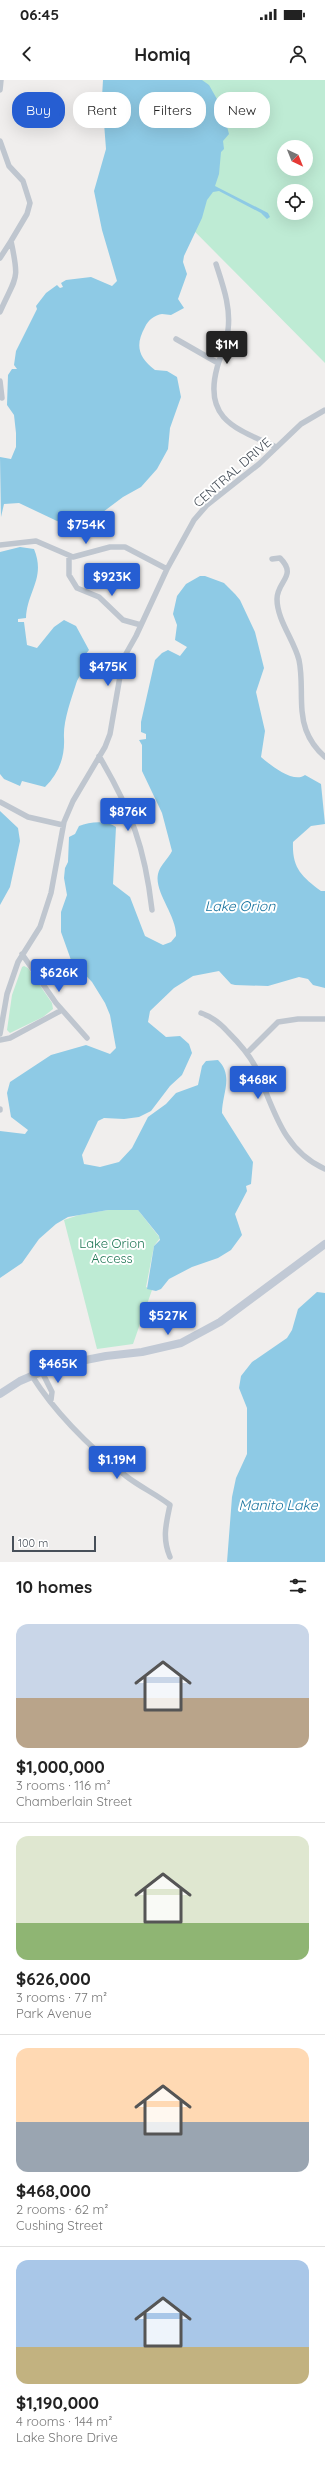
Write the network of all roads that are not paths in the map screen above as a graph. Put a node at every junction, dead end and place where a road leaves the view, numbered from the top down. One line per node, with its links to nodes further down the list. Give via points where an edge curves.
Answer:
1 (1, 80): 2 (street)
2 (0, 90)
3 (0, 141): 4 (street, via 9,166 27,189 30,203 27,214)
4 (11, 242): 5 (street); 7 (street, via 16,261 16,280)
5 (0, 258)
6 (216, 264): 9 (street, via 228,309 228,331)
7 (0, 312)
8 (176, 340): 9 (street)
9 (218, 363): 13 (street, via 214,402 219,412 227,422 239,430)
10 (0, 381): 11 (street)
11 (2, 398)
12 (325, 410): 13 (street, CENTRAL DRIVE, via 301,424)
13 (276, 448): 17 (street, CENTRAL DRIVE, via 207,505 194,520)
14 (0, 545): 15 (street, via 36,541)
15 (69, 556): 17 (street, via 82,556 110,546 125,547); 18 (street, via 70,575 77,588 99,597 123,620)
16 (272, 559): 20 (street, via 280,558 288,568 288,575 279,591 277,602 302,676 305,729 316,749)
17 (167, 569): 18 (street, CENTRAL DRIVE)
18 (141, 625): 19 (street, CENTRAL DRIVE, via 123,659 110,734)
19 (99, 756): 22 (street, CENTRAL DRIVE, via 73,801); 23 (street, via 126,803 134,823 145,864)
20 (325, 757)
21 (0, 802): 22 (street, via 28,817)
22 (63, 825): 24 (street, CENTRAL DRIVE, via 59,861 46,910 40,927)
23 (152, 910)
24 (22, 954): 25 (street); 28 (street, CENTRAL DRIVE, via 7,994)
25 (62, 1010): 29 (street); 30 (street, via 10,1038)
26 (201, 1013): 31 (street, via 213,1018)
27 (325, 1019): 31 (street, via 278,1022)
28 (0, 1034)
29 (87, 1038)
30 (0, 1040)
31 (247, 1053): 32 (street, via 275,1118 290,1142 299,1152)
32 (325, 1169)
33 (325, 1244): 34 (street, via 220,1322 181,1343 55,1366)
34 (42, 1372): 35 (street); 37 (street, via 52,1392)
35 (32, 1376): 36 (street); 37 (street)
36 (0, 1394)
37 (50, 1400): 38 (street, via 102,1455 138,1484 170,1505 164,1537)
38 (170, 1557)

